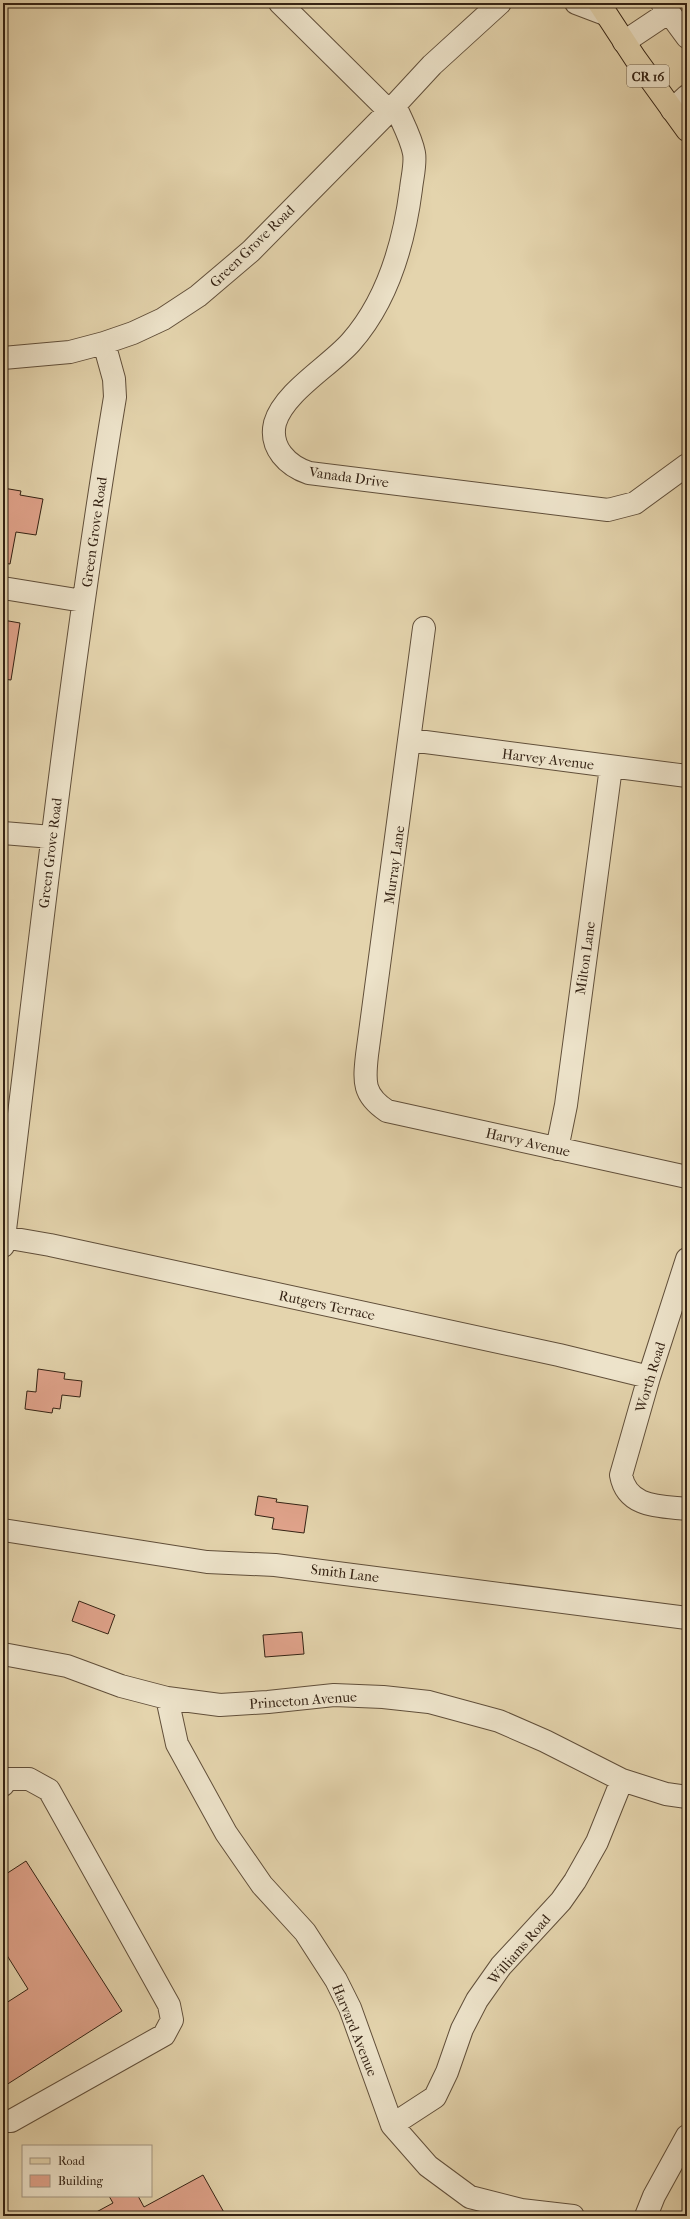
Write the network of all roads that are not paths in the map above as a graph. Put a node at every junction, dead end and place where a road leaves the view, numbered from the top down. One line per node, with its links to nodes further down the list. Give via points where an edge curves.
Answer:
1 (280, 3): 9 (street)
2 (500, 3): 9 (street, Green Grove Road, via 432,64)
3 (576, 3): 5 (street)
4 (666, 8): 6 (street); 7 (street)
5 (602, 9): 7 (main road, CR 16)
6 (687, 37)
7 (624, 42): 8 (main road, CR 16)
8 (680, 103): 10 (main road, CR 16)
9 (392, 108): 11 (street, Green Grove Road, via 218,281 163,319); 13 (street, Vanada Drive, via 414,153 408,214 396,260 372,314 351,342 281,410 274,432 283,457 309,473 595,509 623,507 635,503)
10 (687, 130)
11 (104, 343): 12 (street, via 70,352); 15 (street, Green Grove Road, via 114,379 115,397)
12 (3, 358)
13 (684, 474)
14 (3, 588): 15 (street)
15 (84, 601): 21 (street, Green Grove Road)
16 (424, 628): 17 (street, Murray Lane)
17 (410, 740): 18 (street, Harvey Avenue); 22 (street, Murray Lane, via 367,1054 366,1089)
18 (610, 767): 19 (street, Harvey Avenue); 23 (street, Milton Lane, via 566,1104)
19 (687, 776)
20 (3, 833): 21 (street)
21 (52, 838): 25 (street, Green Grove Road)
22 (373, 1100): 23 (street, Harvy Avenue, via 387,1111)
23 (557, 1149): 24 (street, Harvy Avenue)
24 (687, 1177)
25 (4, 1242): 28 (street, Rutgers Terrace, via 50,1245 536,1350)
26 (687, 1259): 27 (street, Worth Road)
27 (680, 1300): 28 (street, Worth Road)
28 (648, 1377): 29 (street, Worth Road, via 623,1464 622,1483 629,1494 640,1502 653,1506)
29 (687, 1509)
30 (3, 1530): 31 (street, Smith Lane, via 207,1562 275,1565)
31 (687, 1618)
32 (3, 1654): 33 (street, Princeton Avenue, via 66,1666 121,1686)
33 (167, 1698): 34 (street, Princeton Avenue, via 220,1705 334,1696 383,1697 429,1702 499,1721); 38 (street, Harvard Avenue, via 177,1744 226,1833 262,1885 305,1932 336,1980 350,2008)
34 (622, 1780): 36 (street, Princeton Avenue); 38 (street, Williams Road, via 597,1842 576,1881 561,1901 500,1966 477,2000 462,2029 435,2097)
35 (3, 1785): 37 (street, via 7,1779 29,1779 49,1790 170,2005 172,2020 164,2035 11,2121)
36 (687, 1798)
37 (3, 2121)
38 (392, 2125): 40 (street, Harvard Avenue, via 428,2166)
39 (687, 2136): 42 (street, via 654,2196)
40 (469, 2206): 41 (street, Harvard Avenue)
41 (573, 2216)
42 (646, 2216)

